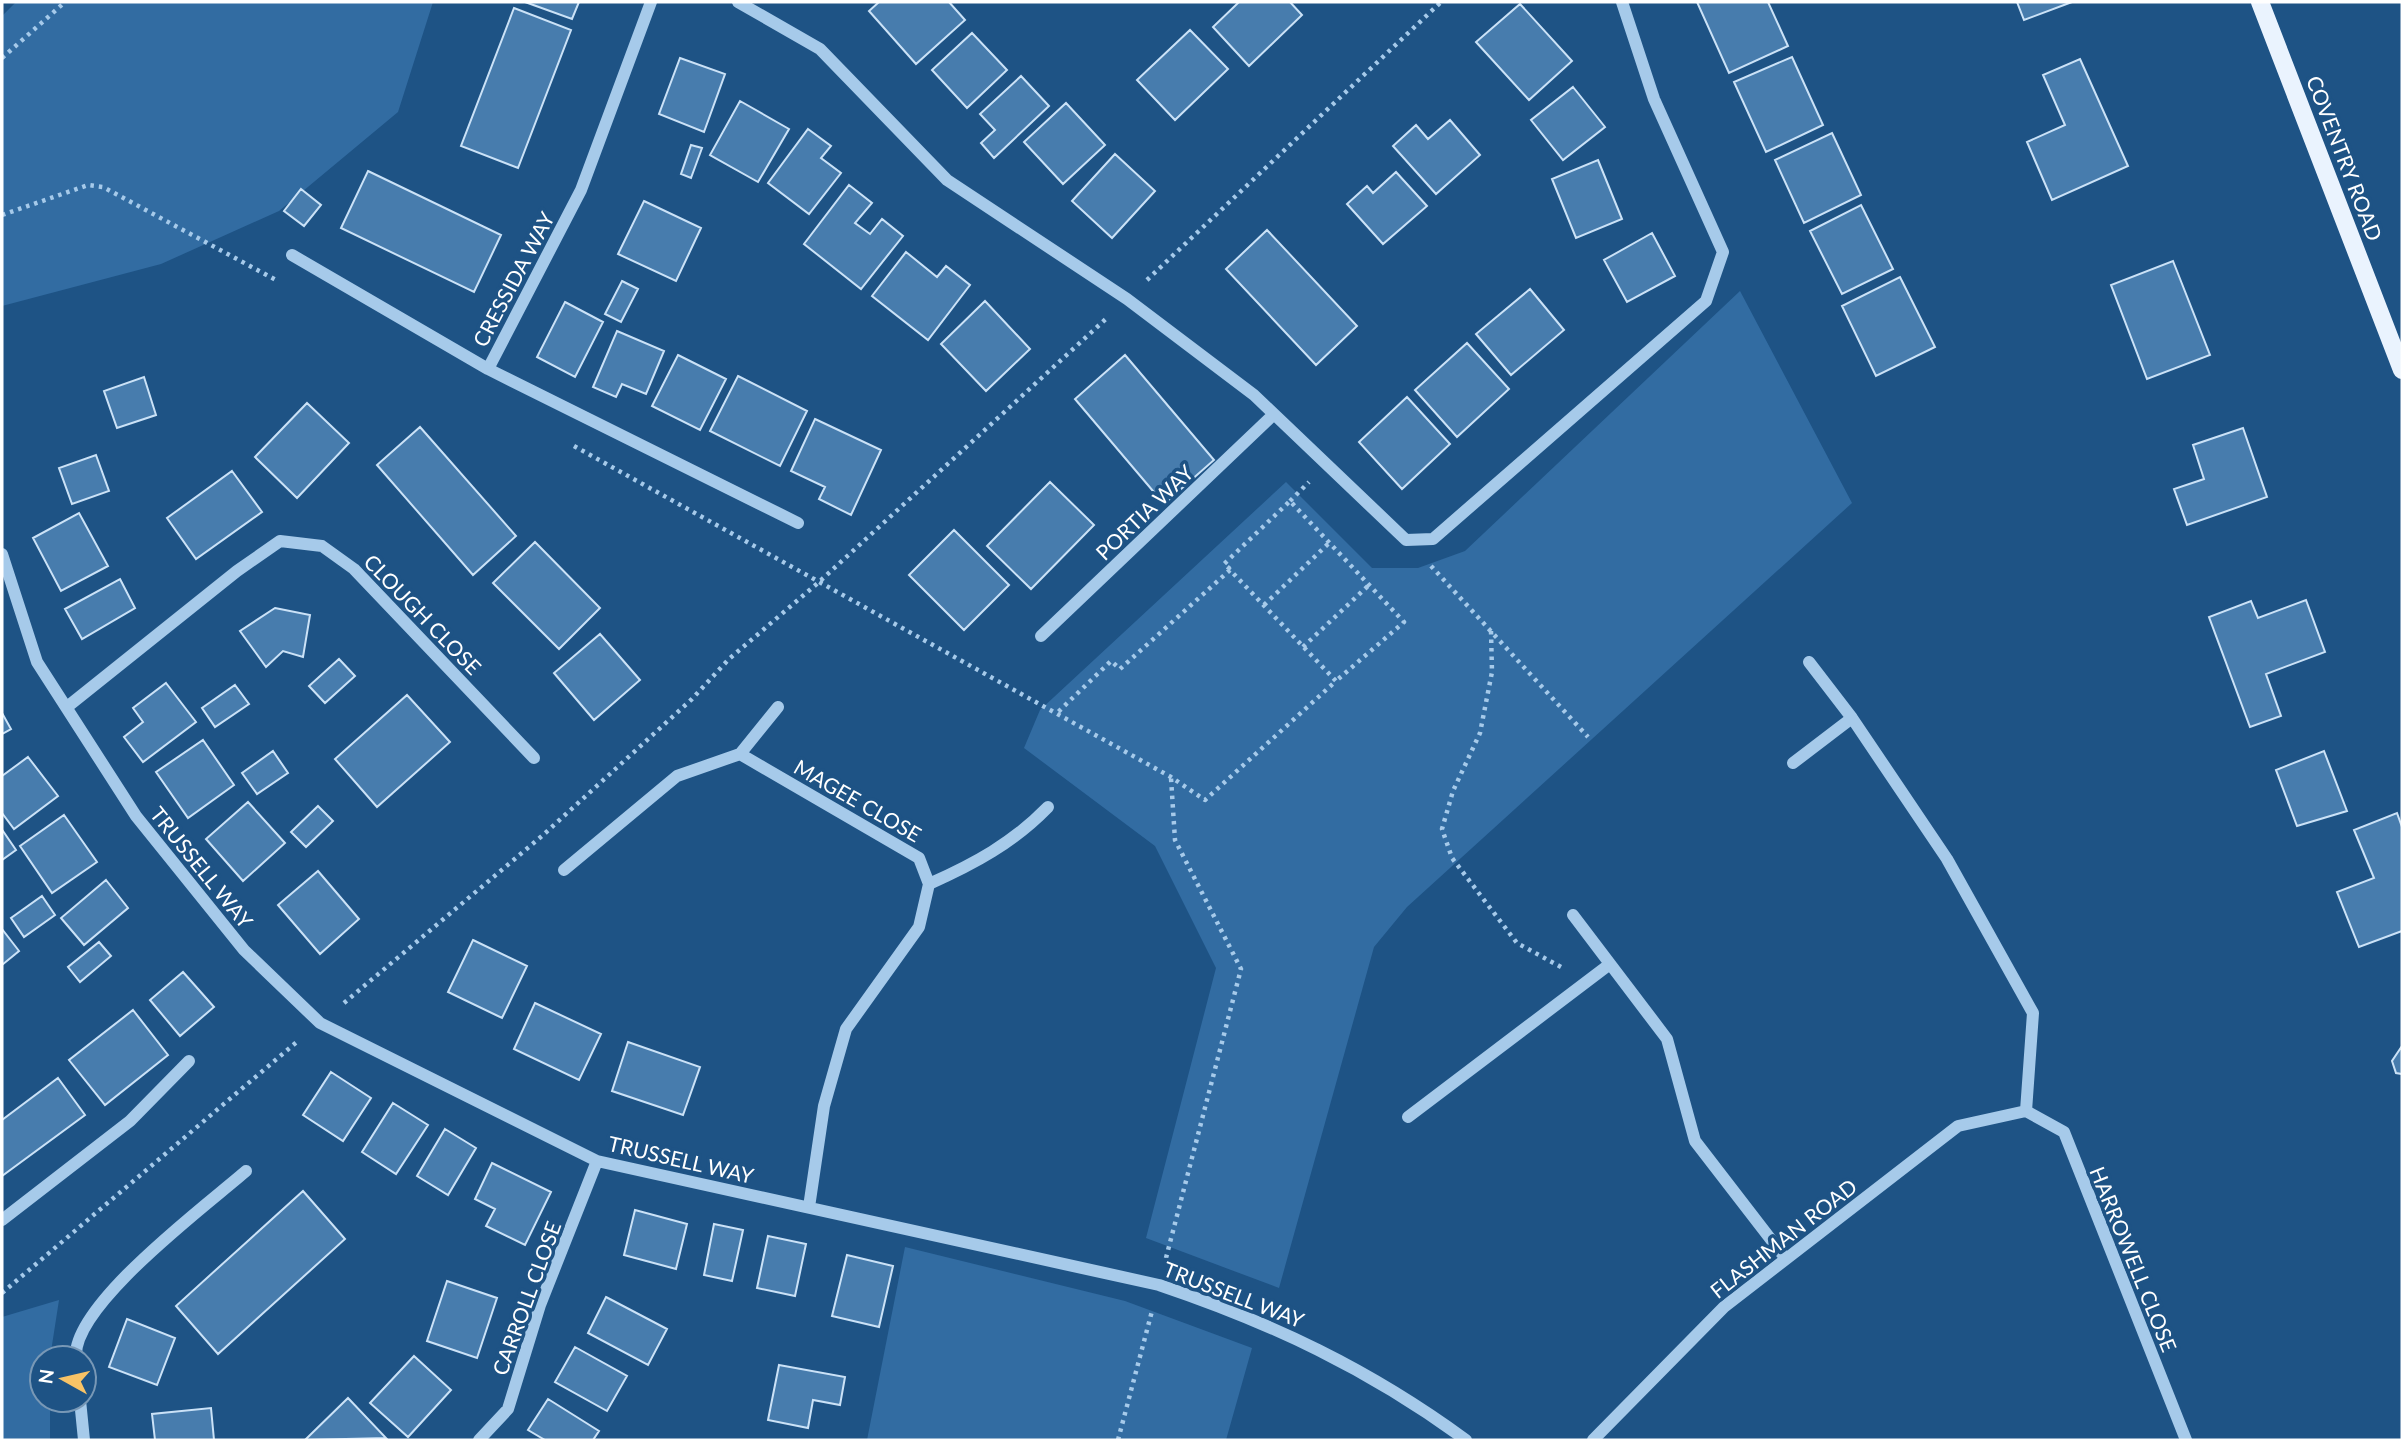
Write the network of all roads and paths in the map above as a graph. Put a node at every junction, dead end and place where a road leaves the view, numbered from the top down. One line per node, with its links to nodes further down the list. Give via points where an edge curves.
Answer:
1 (65, 2): 7 (path)
2 (651, 2): 12 (street, CRESSIDA WAY, via 581,190)
3 (738, 2): 11 (street, via 820,49 947,180)
4 (1441, 2): 11 (path)
5 (1622, 2): 17 (street, via 1654,99 1723,252 1706,301 1433,539)
6 (2260, 2): 13 (main road, COVENTRY ROAD)
7 (2, 58)
8 (2, 215): 10 (path, via 88,185 103,187)
9 (292, 255): 12 (street)
10 (278, 281)
11 (1127, 299): 14 (street, via 1254,395); 21 (path)
12 (488, 369): 16 (street, CRESSIDA WAY)
13 (2402, 370)
14 (1273, 415): 17 (street); 25 (street, PORTIA WAY)
15 (567, 442): 21 (path)
16 (798, 523)
17 (1406, 540): 24 (path)
18 (1329, 543): 20 (path, via 1290,501 1224,564); 22 (path); 23 (path)
19 (2, 554): 30 (street, TRUSSELL WAY, via 37,662)
20 (1230, 569): 23 (path); 31 (path, via 1120,669 1111,661)
21 (819, 582): 31 (path); 43 (path, via 729,659 692,699 542,836)
22 (1369, 585): 26 (path); 28 (path, via 1405,622)
23 (1264, 606): 26 (path)
24 (1491, 631): 33 (path); 42 (path, via 1492,671 1480,733 1454,791 1442,829 1445,839 1452,858 1517,943 1563,968)
25 (1041, 636)
26 (1303, 647): 28 (path)
27 (1809, 662): 32 (street)
28 (1336, 681): 37 (path, via 1205,800)
29 (778, 706): 34 (street)
30 (66, 708): 35 (street, CLOUGH CLOSE, via 280,541 322,546 354,569); 43 (street, TRUSSELL WAY, via 136,816 194,888 244,950)
31 (1056, 714): 37 (path)
32 (1852, 718): 36 (street); 45 (street, via 1947,859 2034,1013)
33 (1588, 737)
34 (740, 754): 39 (street, via 677,776); 40 (street, MAGEE CLOSE, via 919,858)
35 (534, 758)
36 (1793, 764)
37 (1171, 777): 52 (path, via 1175,840 1241,969)
38 (1048, 807): 40 (street, via 1024,832 975,864)
39 (564, 870)
40 (929, 884): 49 (street, via 919,927 846,1028 824,1106)
41 (1573, 915): 42 (street)
42 (1611, 964): 46 (street); 51 (street, via 1667,1039 1695,1141)
43 (320, 1023): 47 (street, TRUSSELL WAY); 53 (path)
44 (189, 1061): 50 (street, via 130,1121)
45 (2026, 1111): 51 (street, FLASHMAN ROAD, via 1958,1126); 61 (street, HARROWELL CLOSE, via 2064,1132)
46 (1408, 1117)
47 (597, 1161): 49 (street, TRUSSELL WAY); 57 (street, CARROLL CLOSE, via 540,1306 508,1409)
48 (246, 1171): 54 (street, via 114,1285)
49 (809, 1207): 52 (street, TRUSSELL WAY)
50 (2, 1220)
51 (1786, 1259): 60 (street, FLASHMAN ROAD, via 1724,1307)
52 (1159, 1285): 58 (path); 59 (street, TRUSSELL WAY, via 1285,1332 1352,1365)
53 (2, 1293)
54 (76, 1344)
55 (81, 1414): 56 (street)
56 (84, 1440)
57 (479, 1440)
58 (1118, 1440)
59 (1466, 1440)
60 (1593, 1440)
61 (2186, 1440)

